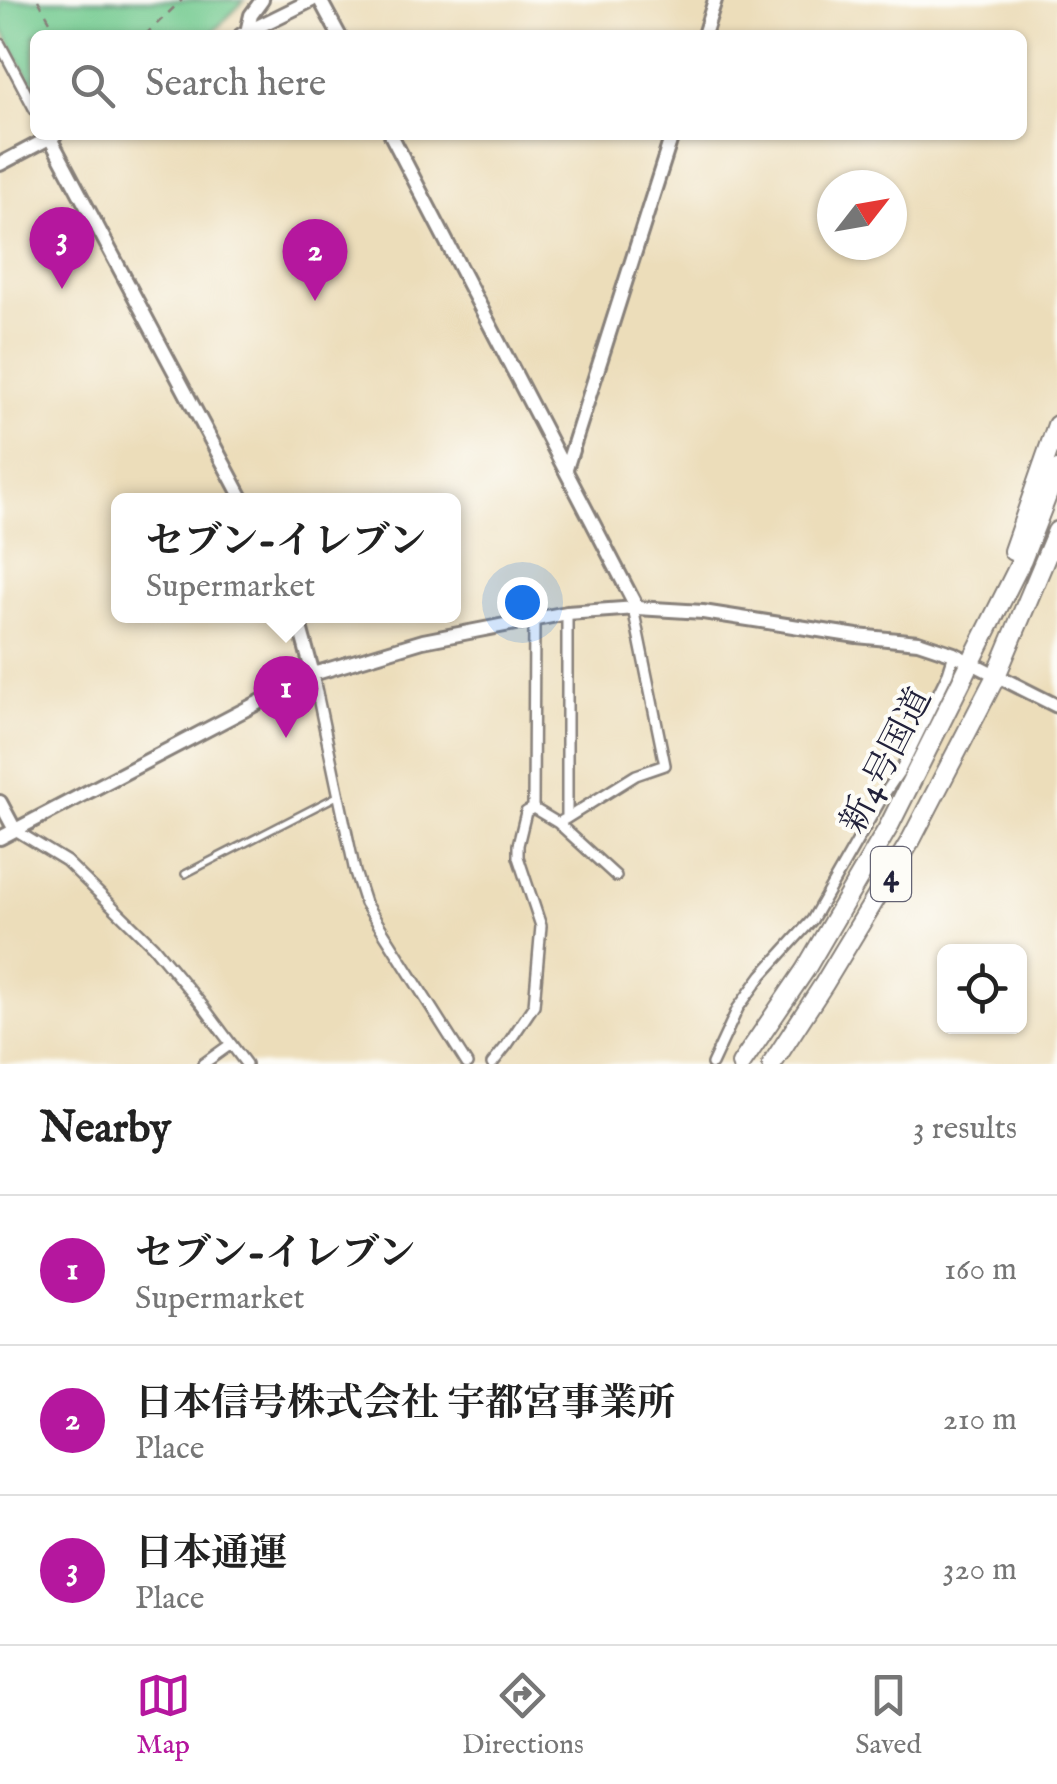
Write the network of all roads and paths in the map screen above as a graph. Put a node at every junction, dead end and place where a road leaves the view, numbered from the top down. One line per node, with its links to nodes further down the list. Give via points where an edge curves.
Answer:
1 (38, 0): 7 (path)
2 (182, 0): 8 (path)
3 (262, 0): 9 (street)
4 (312, 0): 10 (street)
5 (320, 0): 11 (street)
6 (715, 0): 12 (street)
7 (55, 30)
8 (150, 30)
9 (245, 30)
10 (250, 30)
11 (336, 30)
12 (706, 30)
13 (0, 44): 14 (street)
14 (30, 101)
15 (44, 140): 19 (street)
16 (53, 140): 23 (street)
17 (394, 140): 21 (street)
18 (670, 140): 21 (street)
19 (0, 164)
20 (1057, 425): 29 (highway)
21 (566, 469): 25 (street)
22 (1057, 470): 29 (highway, 新4号国道 / 4)
23 (240, 493)
24 (1056, 534): 32 (highway, 新4号国道 / 4)
25 (635, 608): 26 (street); 30 (street, via 918,642); 37 (street, via 666,765 636,774)
26 (567, 612): 27 (street); 37 (street)
27 (534, 618): 31 (street); 36 (street)
28 (299, 623): 31 (street)
29 (986, 632): 30 (highway, 新4号国道 / 4)
30 (963, 659): 32 (street); 47 (street, via 812,920 738,1008); 48 (highway, 新4号国道 / 4, via 888,828)
31 (313, 674): 34 (street); 38 (street)
32 (996, 676): 33 (street); 49 (highway, 新4号国道 / 4, via 911,840)
33 (1057, 706)
34 (339, 794): 40 (lane); 45 (street, via 364,902)
35 (0, 802): 38 (street)
36 (534, 808): 37 (street); 46 (street, via 526,812 518,844 541,926 534,1005)
37 (563, 821): 41 (street)
38 (15, 830): 39 (street); 42 (street, via 74,868 152,946)
39 (0, 838)
40 (185, 874)
41 (616, 876)
42 (231, 1044): 43 (street); 44 (street)
43 (202, 1064)
44 (246, 1064)
45 (468, 1064)
46 (492, 1064)
47 (712, 1064)
48 (742, 1064)
49 (772, 1064)

